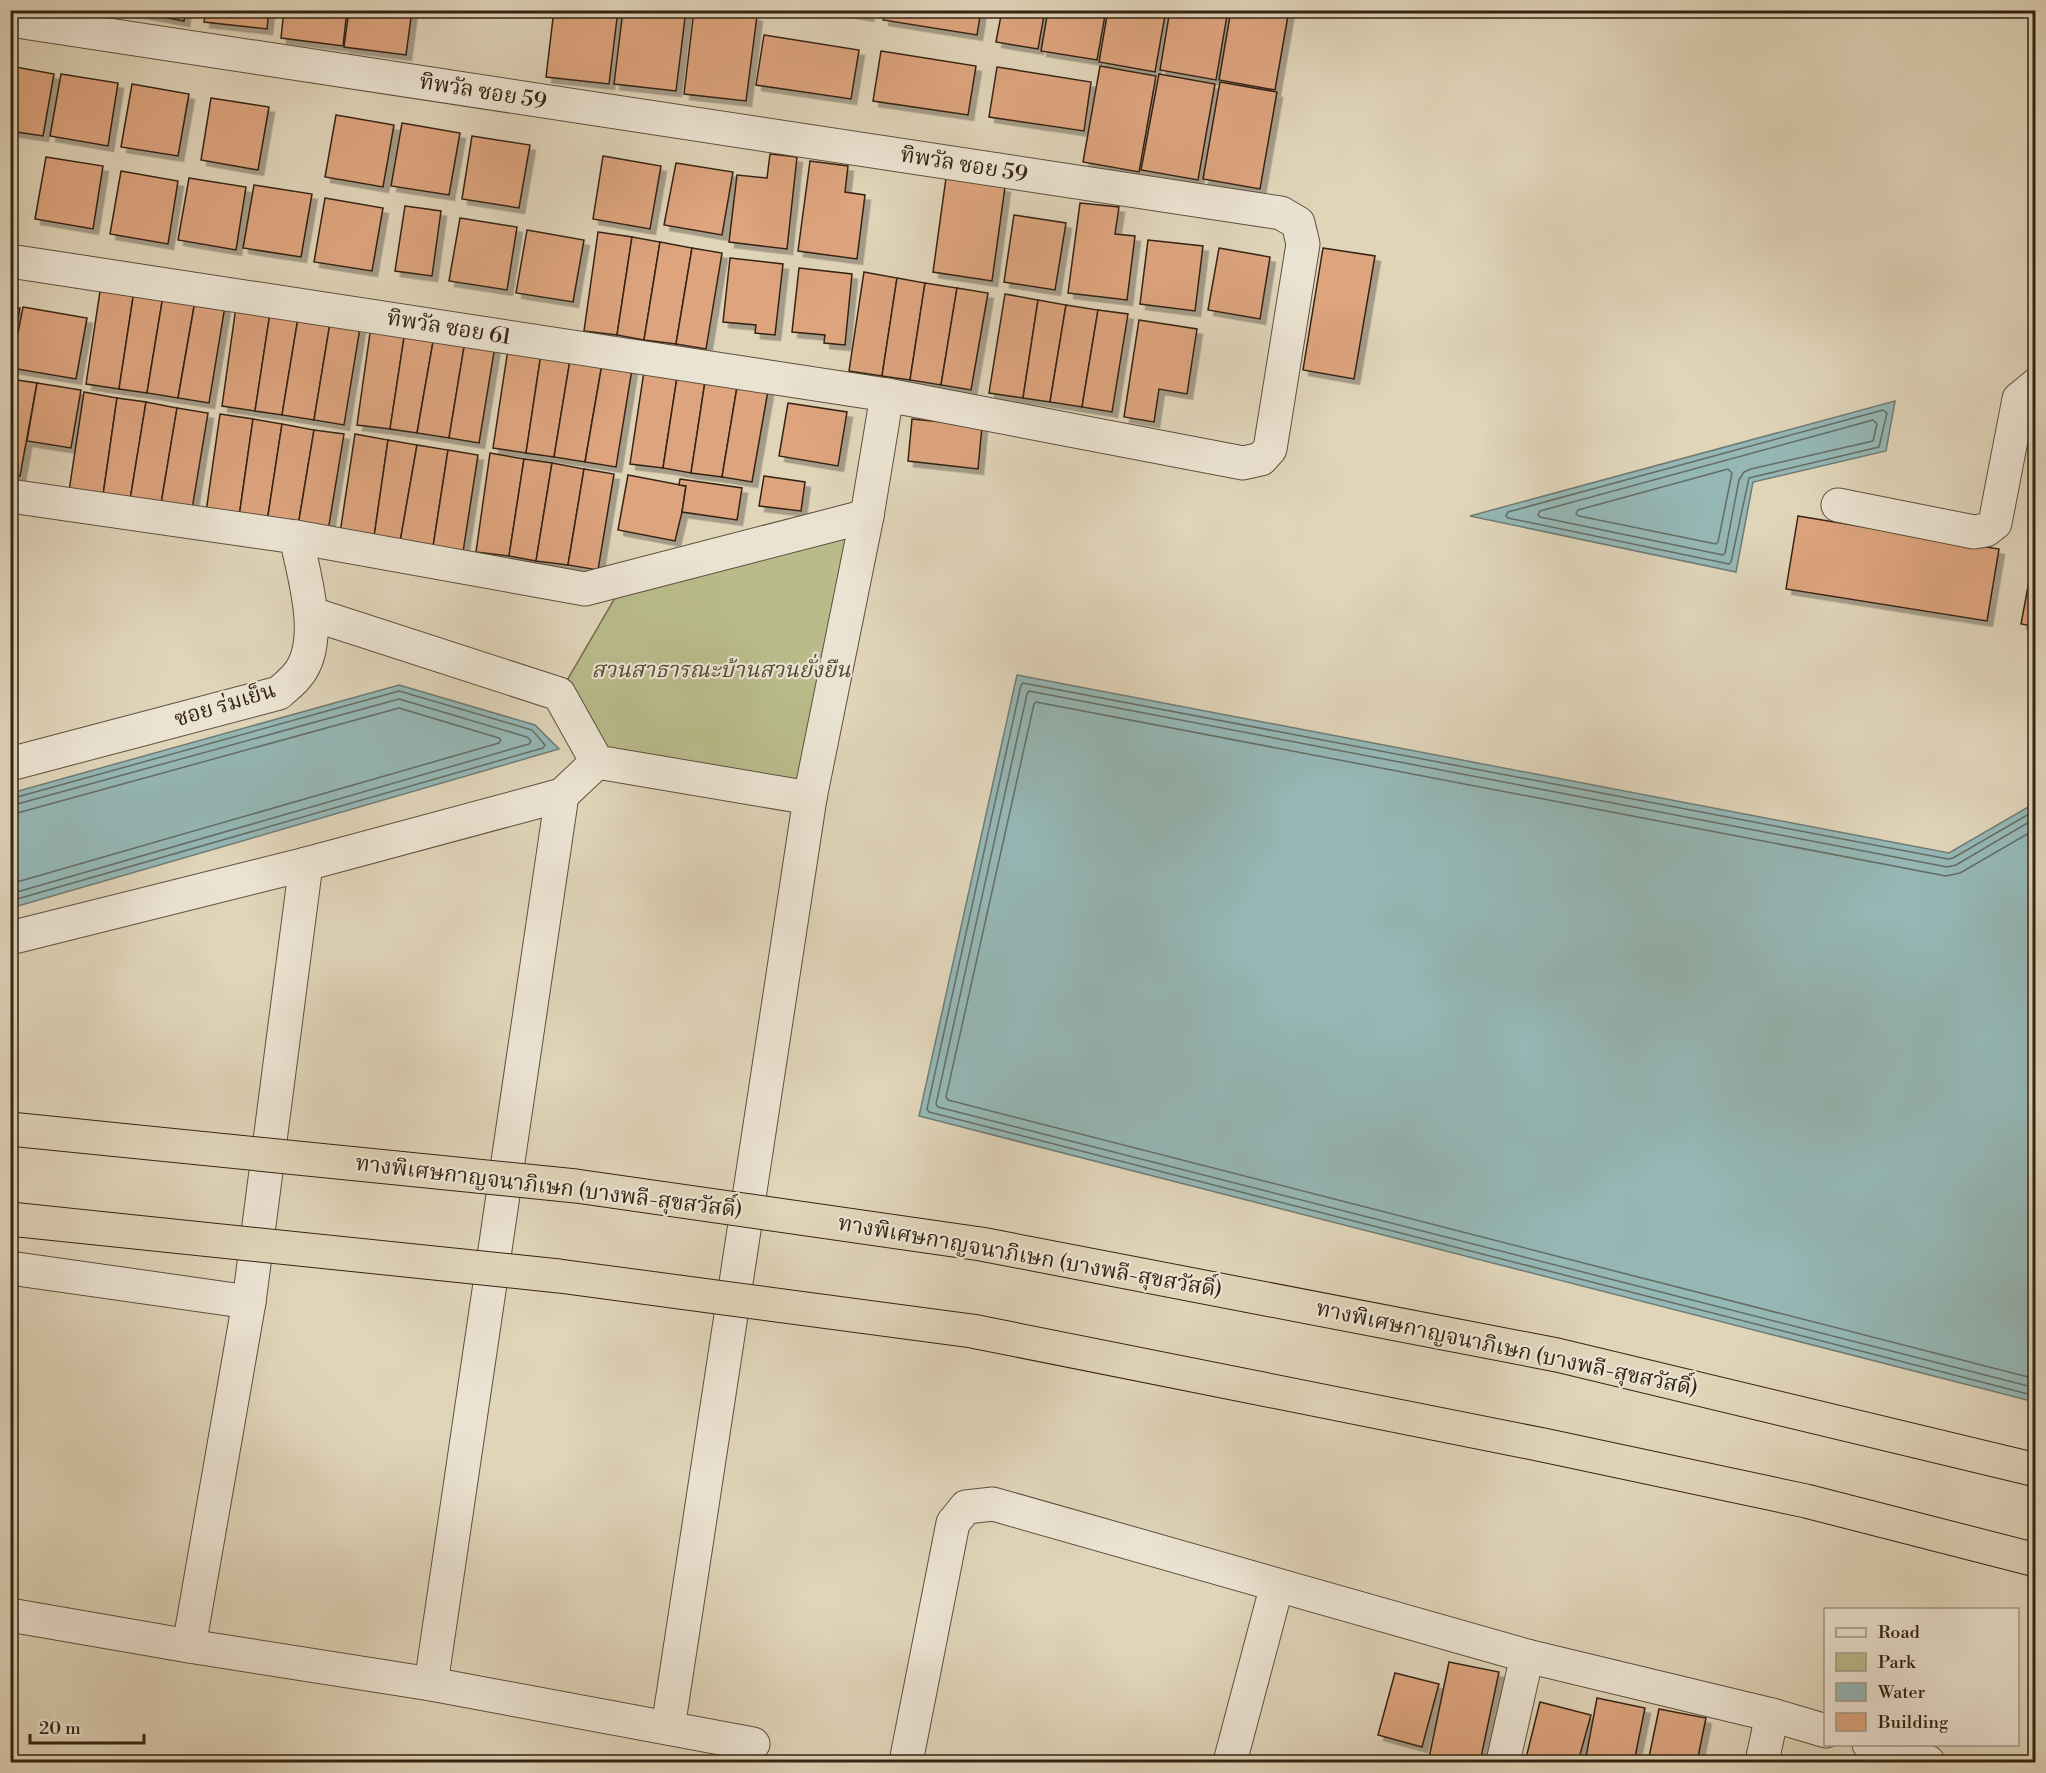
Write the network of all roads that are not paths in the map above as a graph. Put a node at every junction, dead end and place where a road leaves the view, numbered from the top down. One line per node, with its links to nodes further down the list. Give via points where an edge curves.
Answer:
1 (10, 20): 4 (street, ทิพวัล ซอย 59, via 1281,213 1298,223 1302,255 1270,448 1261,459 1243,462)
2 (10, 261): 4 (street, ทิพวัล ซอย 61)
3 (2036, 385): 6 (street, via 2019,399 1995,523 1986,530 1974,532)
4 (887, 395): 7 (street)
5 (10, 496): 8 (street)
6 (1838, 505)
7 (867, 516): 8 (street, via 585,589); 13 (street)
8 (296, 537): 9 (street, ซอย ร่มเย็น)
9 (312, 614): 10 (street, via 559,694); 11 (street, ซอย ร่มเย็น, via 308,655 297,676 279,693)
10 (597, 762): 12 (street); 13 (street)
11 (10, 764)
12 (562, 795): 14 (street); 26 (street)
13 (810, 798): 28 (street)
14 (306, 864): 15 (street); 19 (street)
15 (10, 938)
16 (10, 1129): 20 (highway, ทางพิเศษกาญจนาภิเษก (บางพลี-สุขสวัสดิ์), bridge, via 576,1186 981,1244 1557,1355)
17 (10, 1219): 21 (highway, bridge, via 559,1276 972,1331 1806,1501)
18 (10, 1268): 19 (street)
19 (249, 1302): 24 (street)
20 (2036, 1470)
21 (2036, 1560)
22 (1277, 1585): 25 (street); 32 (street, via 993,1504 966,1507 953,1523); 33 (street)
23 (10, 1615): 24 (street)
24 (189, 1646): 26 (street)
25 (1527, 1656): 27 (street); 34 (street)
26 (431, 1684): 28 (street)
27 (1772, 1715): 29 (street); 35 (street)
28 (668, 1728): 30 (street)
29 (1824, 1730)
30 (753, 1744)
31 (1876, 1746): 36 (street)
32 (909, 1762)
33 (1230, 1762)
34 (1503, 1762)
35 (1762, 1762)
36 (1928, 1762)

